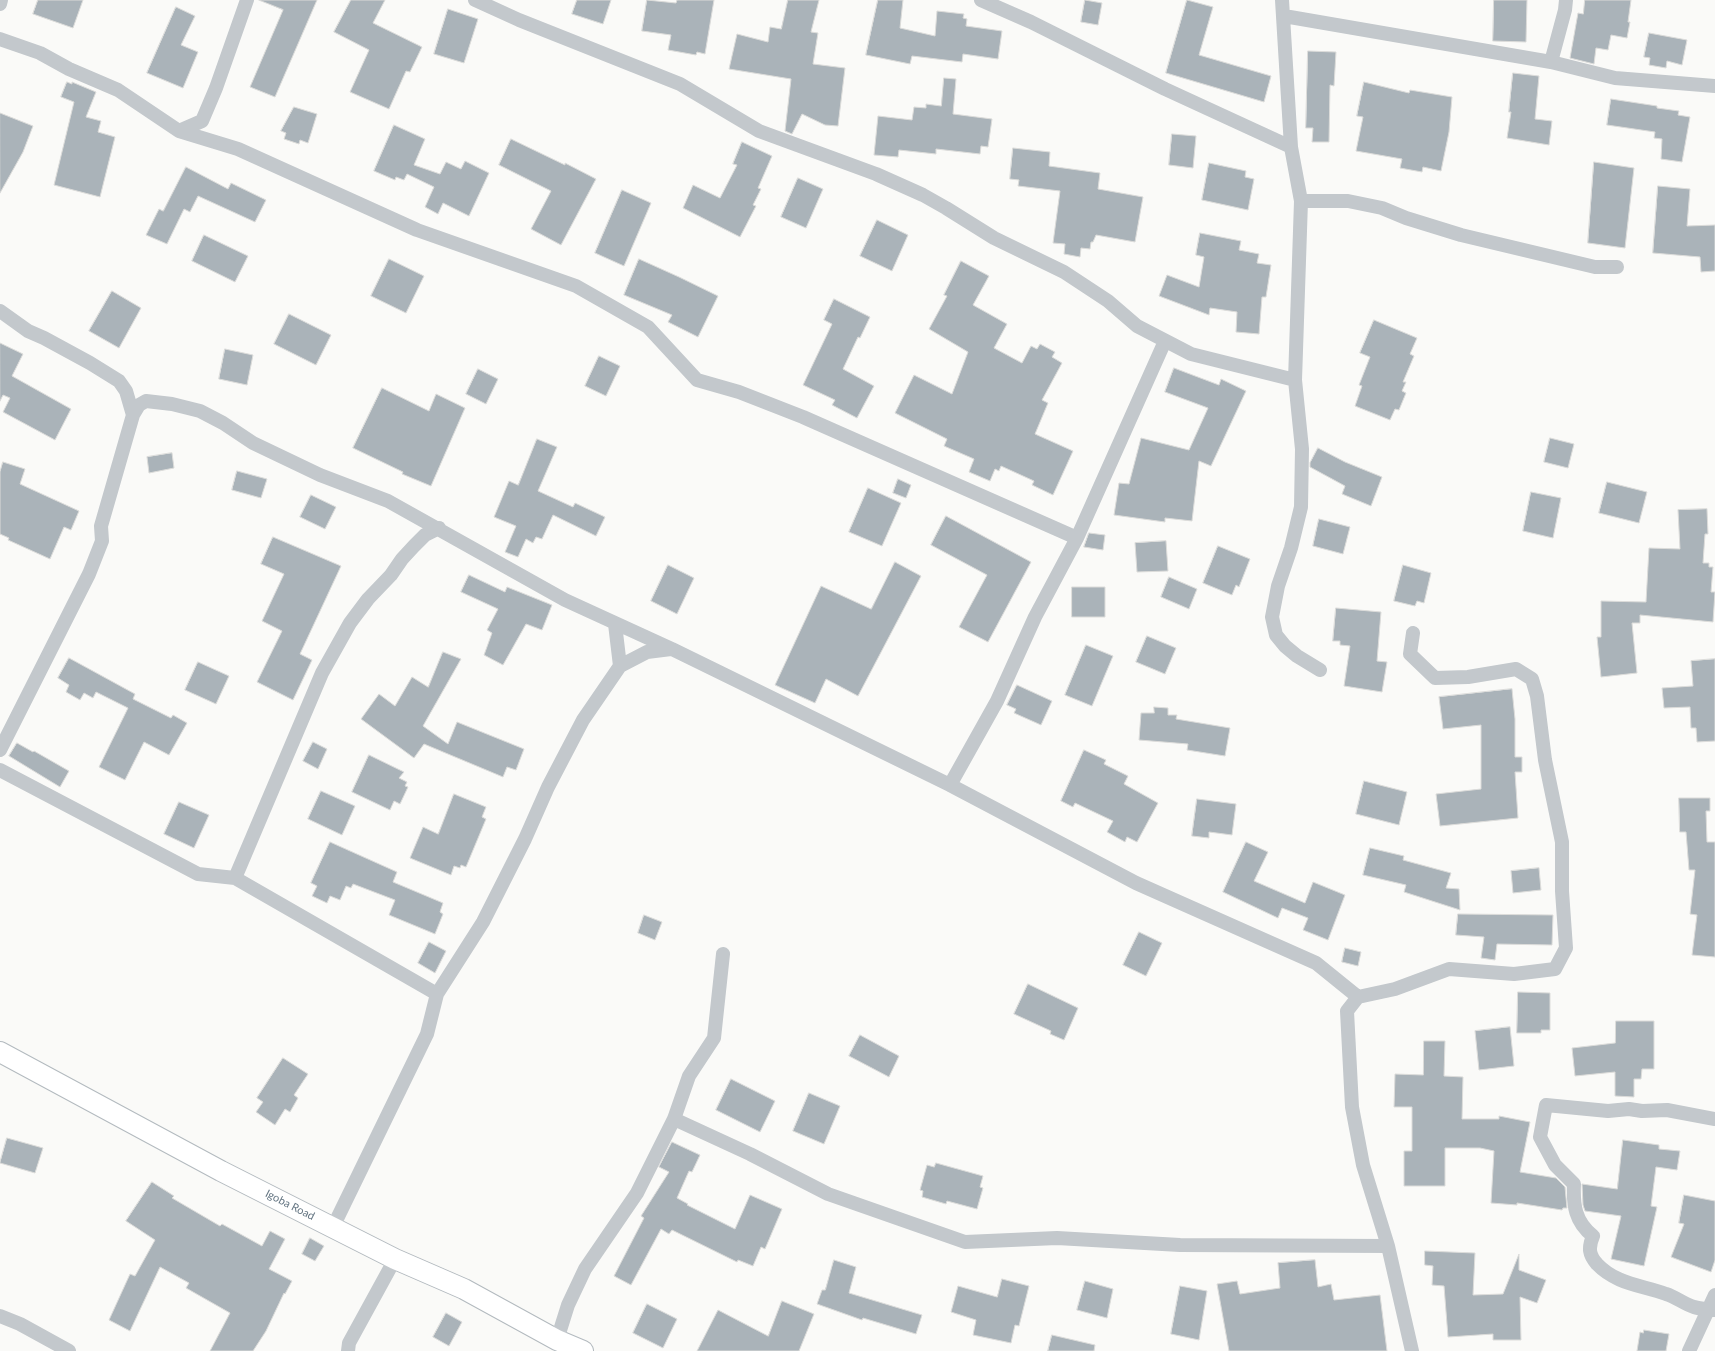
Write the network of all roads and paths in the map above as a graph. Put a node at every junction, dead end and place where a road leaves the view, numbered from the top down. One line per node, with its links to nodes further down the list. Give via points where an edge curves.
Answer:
1 (2, 0): 7 (street)
2 (247, 0): 12 (street, via 202,121)
3 (476, 0): 17 (street, via 519,20 680,84 759,131 876,174 923,195 994,238 1064,272 1108,301 1137,326)
4 (981, 0): 13 (street)
5 (1282, 0): 8 (street)
6 (1566, 0): 10 (street)
7 (0, 4)
8 (1284, 16): 10 (street); 13 (street)
9 (0, 39): 12 (street, via 40,53 69,69 118,90)
10 (1551, 62): 11 (street, via 1615,78)
11 (1715, 86)
12 (179, 131): 21 (street, via 238,149 417,230 576,286 648,327 697,380 739,392 803,417)
13 (1291, 147): 14 (street)
14 (1301, 201): 15 (street, via 1348,201 1382,208 1468,237 1595,267); 18 (street)
15 (1617, 267)
16 (0, 311): 19 (street, via 28,332 44,338 119,381 126,391)
17 (1165, 341): 18 (street, via 1191,354); 21 (street)
18 (1296, 380): 26 (street, via 1302,449 1301,507 1278,586 1272,617 1276,635 1285,646)
19 (133, 415): 20 (street, via 139,405 146,401 200,411 253,443 305,469 388,500); 27 (street, via 101,526 102,541 92,568)
20 (439, 528): 22 (street, via 565,600); 30 (street, via 414,546 350,623 322,673)
21 (1077, 538): 29 (street, via 1035,617 996,702)
22 (615, 624): 24 (street); 25 (street)
23 (1413, 633): 33 (street, via 1410,654 1435,678 1468,677 1516,669 1532,679 1538,696 1545,760 1562,842 1566,948 1555,969 1514,974 1449,969 1395,989)
24 (672, 649): 25 (street, via 647,652); 29 (street)
25 (620, 666): 32 (street, via 583,720 483,922)
26 (1320, 670)
27 (0, 750)
28 (0, 770): 30 (street, via 198,874)
29 (950, 785): 33 (street, via 1136,883 1316,963)
30 (235, 878): 32 (street)
31 (723, 954): 35 (street, via 714,1038 690,1076)
32 (437, 994): 37 (street, via 427,1034)
33 (1358, 998): 38 (street, via 1348,1011 1352,1107 1363,1165)
34 (0, 1052): 37 (street, Igoba Road, via 221,1171)
35 (674, 1119): 38 (street, via 828,1194 965,1242 1057,1238 1180,1245); 43 (street, via 637,1193 584,1269 568,1305)
36 (1715, 1119): 41 (street, via 1667,1110 1608,1111 1546,1105 1540,1137 1556,1165 1574,1184 1573,1205 1584,1229 1593,1236 1589,1246 1591,1257 1604,1271 1626,1283 1681,1299 1693,1306)
37 (333, 1227): 39 (street, Igoba Road)
38 (1388, 1246): 47 (street)
39 (395, 1259): 43 (street, Igoba Road, via 464,1289); 45 (street, via 349,1343)
40 (1715, 1295): 41 (street)
41 (1712, 1309): 48 (street)
42 (0, 1316): 44 (street)
43 (557, 1340): 46 (street, Igoba Road)
44 (69, 1351)
45 (348, 1351)
46 (583, 1351)
47 (1412, 1351)
48 (1689, 1351)

